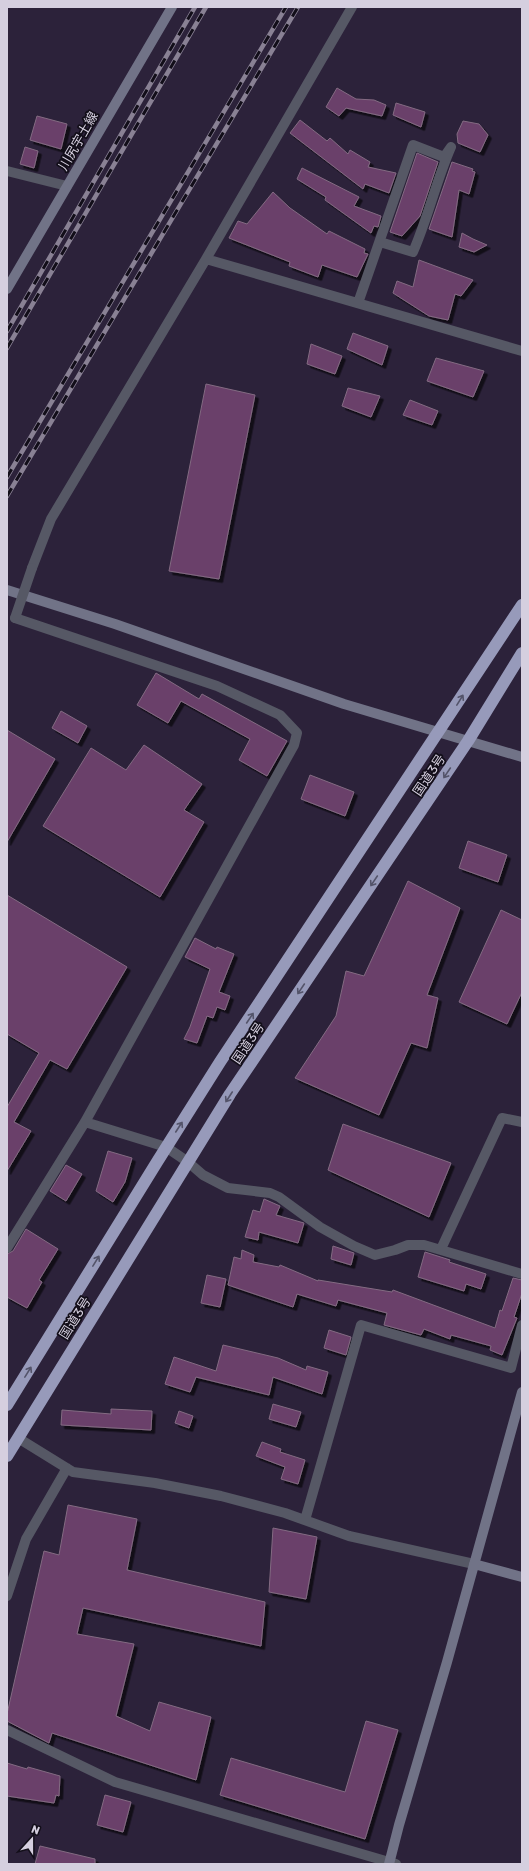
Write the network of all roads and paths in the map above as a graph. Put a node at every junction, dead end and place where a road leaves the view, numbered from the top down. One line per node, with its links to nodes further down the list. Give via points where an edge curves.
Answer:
1 (172, 7): 4 (street, 川尻宇土線)
2 (352, 7): 6 (street)
3 (7, 170): 4 (street)
4 (67, 186): 7 (street, 川尻宇土線)
5 (380, 242): 5 (street, via 412,145 444,158 451,147 425,225 413,252); 8 (street)
6 (206, 259): 8 (street); 16 (street, bridge, via 51,518 15,618 217,686 280,715 297,733 294,745)
7 (7, 289)
8 (358, 303): 9 (street)
9 (522, 351)
10 (7, 590): 13 (street, via 115,624 344,704)
11 (522, 605): 13 (highway, 国道3号, one-way to 11)
12 (522, 653): 14 (highway, 国道3号)
13 (439, 733): 14 (street); 18 (highway, 国道3号, one-way to 13)
14 (468, 741): 15 (street); 19 (highway, 国道3号, one-way to 19, via 230,1094)
15 (522, 757)
16 (85, 1122): 18 (street); 20 (street)
17 (522, 1122): 21 (street, via 502,1118)
18 (166, 1147): 19 (street); 25 (highway, 国道3号, one-way to 18)
19 (188, 1162): 21 (street, via 203,1175 228,1188 270,1193 280,1197 320,1227 374,1255 408,1245 424,1244); 26 (highway, 国道3号)
20 (7, 1248)
21 (441, 1249): 22 (street)
22 (522, 1274)
23 (522, 1325): 29 (street, via 512,1368 361,1325)
24 (522, 1392): 30 (street)
25 (7, 1405)
26 (18, 1438): 27 (highway, 国道3号); 28 (street)
27 (7, 1456)
28 (67, 1468): 29 (street, via 73,1472 155,1483 221,1496); 32 (street, via 26,1539)
29 (305, 1520): 30 (street, via 349,1536)
30 (474, 1564): 31 (street); 34 (street, via 399,1825)
31 (522, 1577)
32 (7, 1596)
33 (7, 1730): 34 (street, via 114,1782)
34 (392, 1863)

